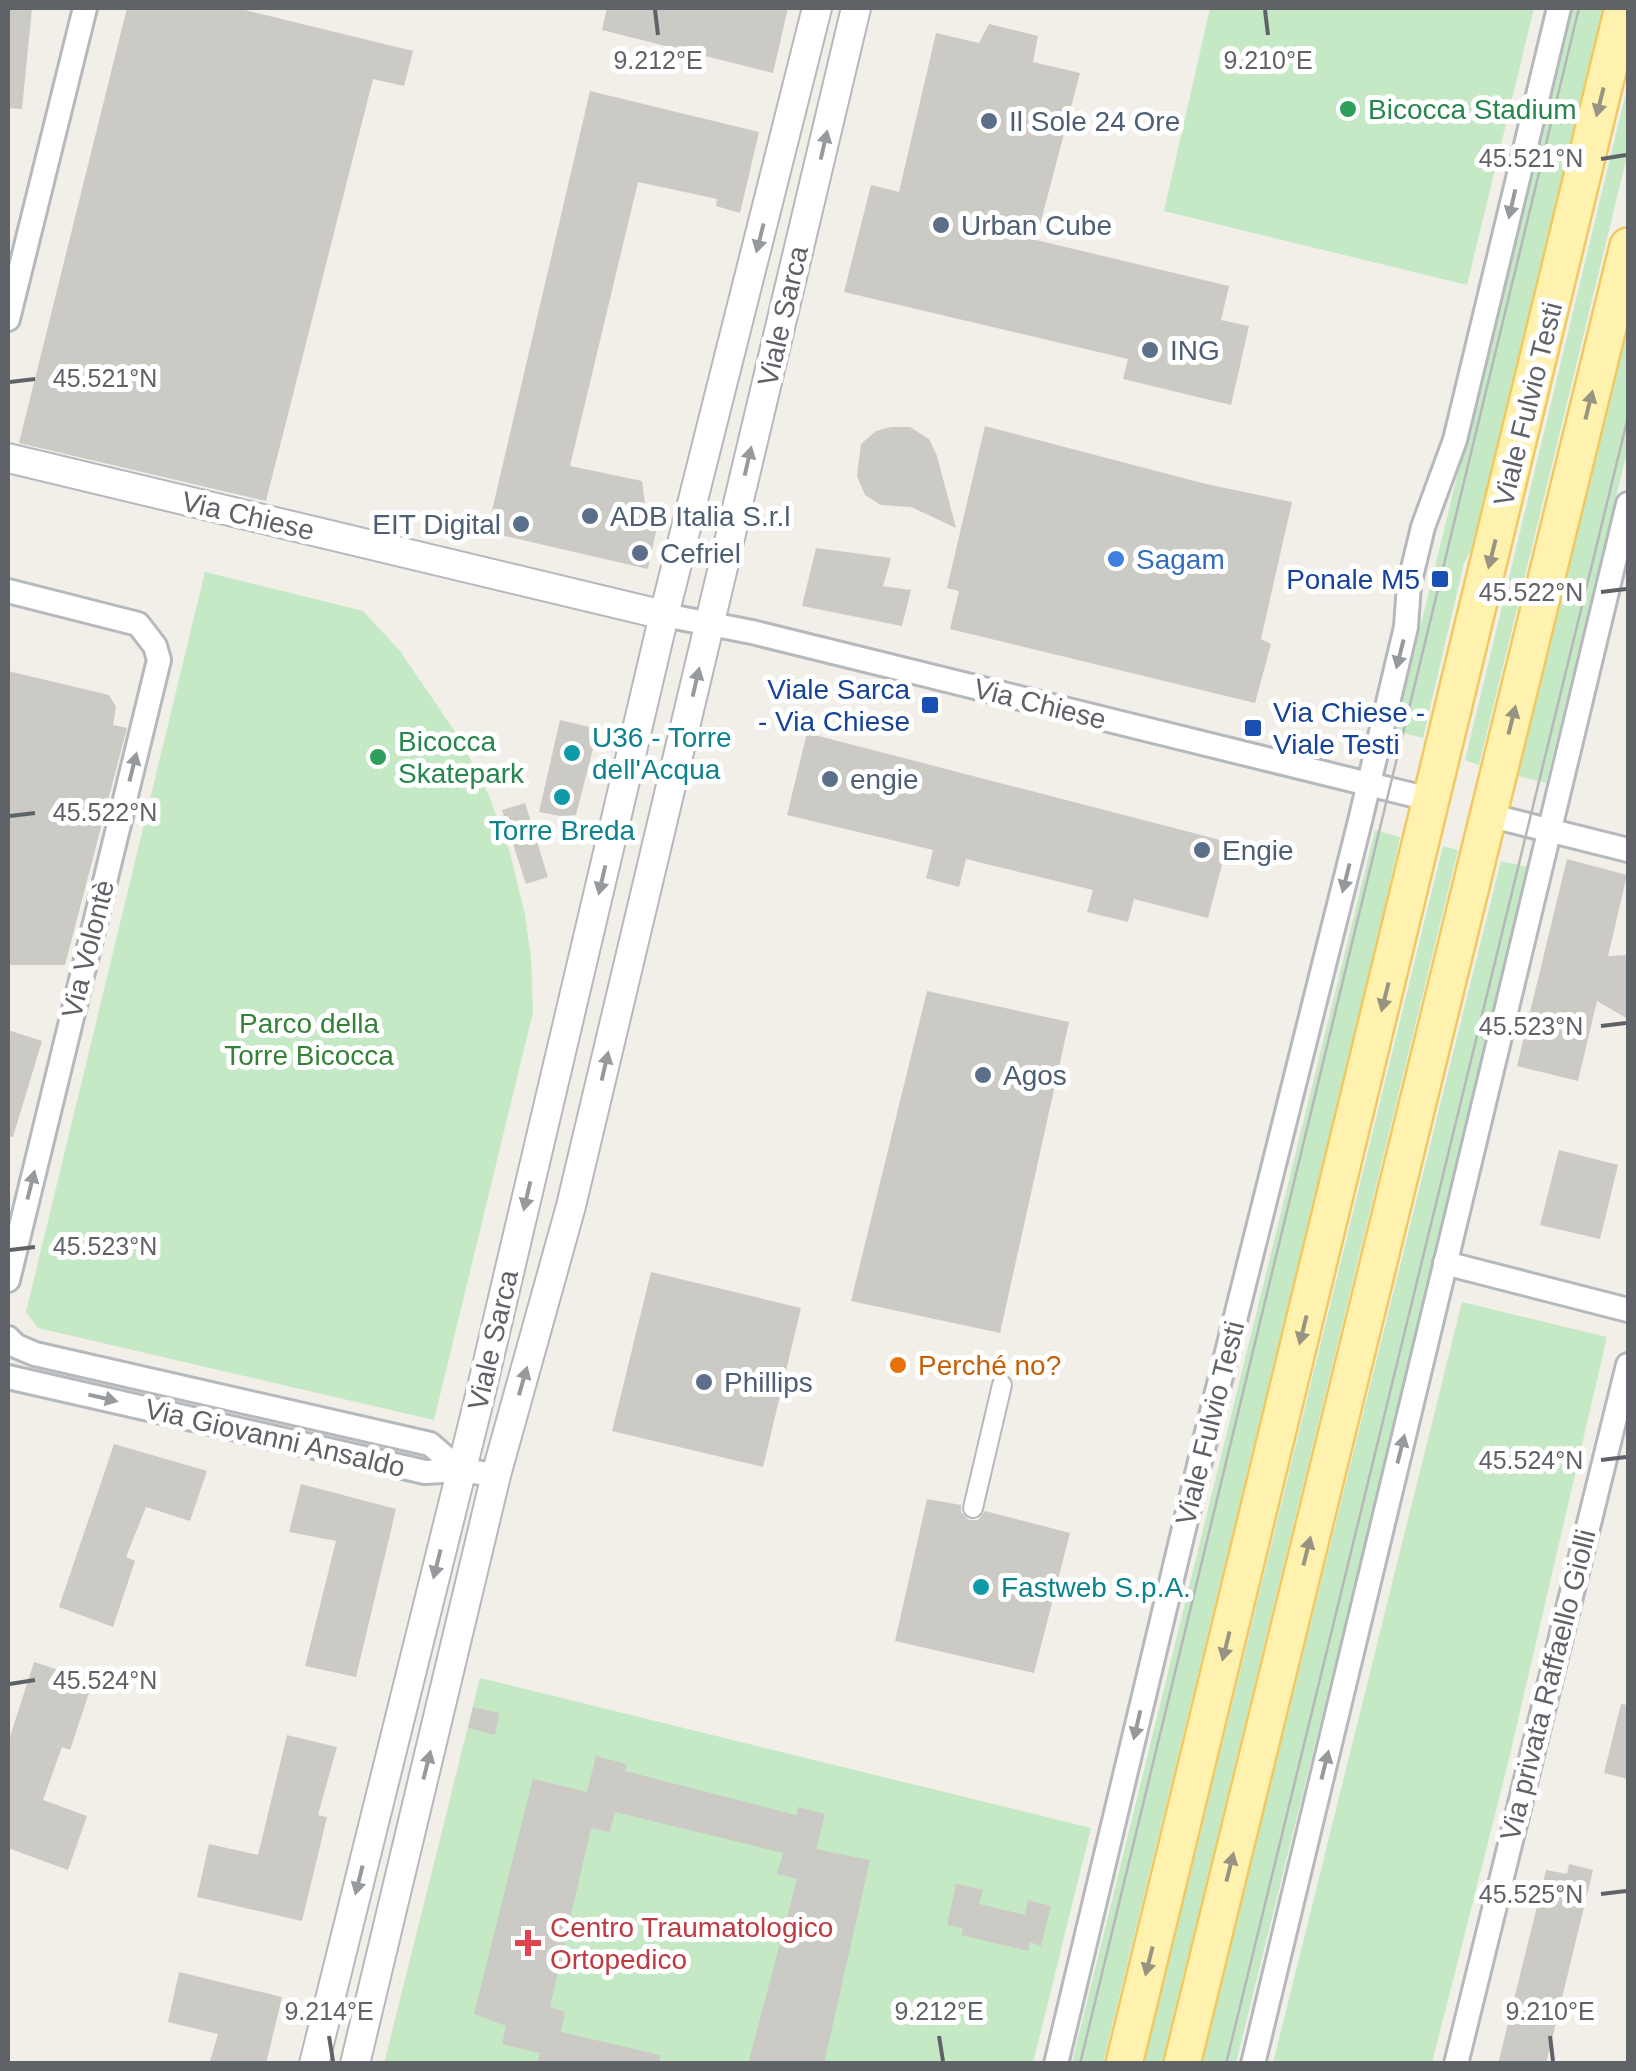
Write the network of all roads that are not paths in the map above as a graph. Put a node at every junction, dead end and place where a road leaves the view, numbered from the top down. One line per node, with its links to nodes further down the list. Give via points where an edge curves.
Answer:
1 (85, 8): 7 (street)
2 (817, 8): 11 (street, Viale Sarca, one-way to 11)
3 (856, 8): 12 (street, Viale Sarca, one-way to 3)
4 (1559, 8): 13 (street, Viale Fulvio Testi, one-way to 13, via 1455,440 1422,527)
5 (1623, 8): 14 (main road, Viale Fulvio Testi, one-way to 14)
6 (1628, 246): 15 (main road, one-way to 6)
7 (8, 320)
8 (8, 458): 11 (street, Via Chiese)
9 (1628, 504): 16 (street)
10 (8, 591): 19 (street, Via Volontè, one-way to 10, via 158,660 138,624)
11 (664, 615): 12 (street); 25 (street, Viale Sarca, one-way to 25)
12 (710, 624): 13 (street, Via Chiese); 26 (street, Viale Sarca, one-way to 12, via 571,1206)
13 (1369, 784): 14 (street); 30 (street, Viale Fulvio Testi, one-way to 30)
14 (1433, 800): 15 (main road); 31 (main road, Viale Fulvio Testi, one-way to 31)
15 (1488, 815): 16 (street); 32 (main road, one-way to 15)
16 (1549, 831): 17 (street); 18 (street)
17 (1628, 850)
18 (1446, 1263): 20 (street); 33 (street, one-way to 18)
19 (8, 1280)
20 (1628, 1310)
21 (8, 1338): 25 (street, Via Giovanni Ansaldo, via 35,1354 430,1444)
22 (1628, 1366): 34 (street, Via privata Raffaello Giolli)
23 (8, 1377): 25 (street, Via Giovanni Ansaldo, one-way to 25, via 425,1472)
24 (1002, 1385): 27 (street)
25 (460, 1470): 26 (street); 28 (street, Viale Sarca, one-way to 28)
26 (496, 1474): 29 (street, Viale Sarca, one-way to 26)
27 (973, 1508)
28 (314, 2064)
29 (355, 2064)
30 (1056, 2064)
31 (1124, 2064)
32 (1182, 2064)
33 (1253, 2064)
34 (1456, 2064)

